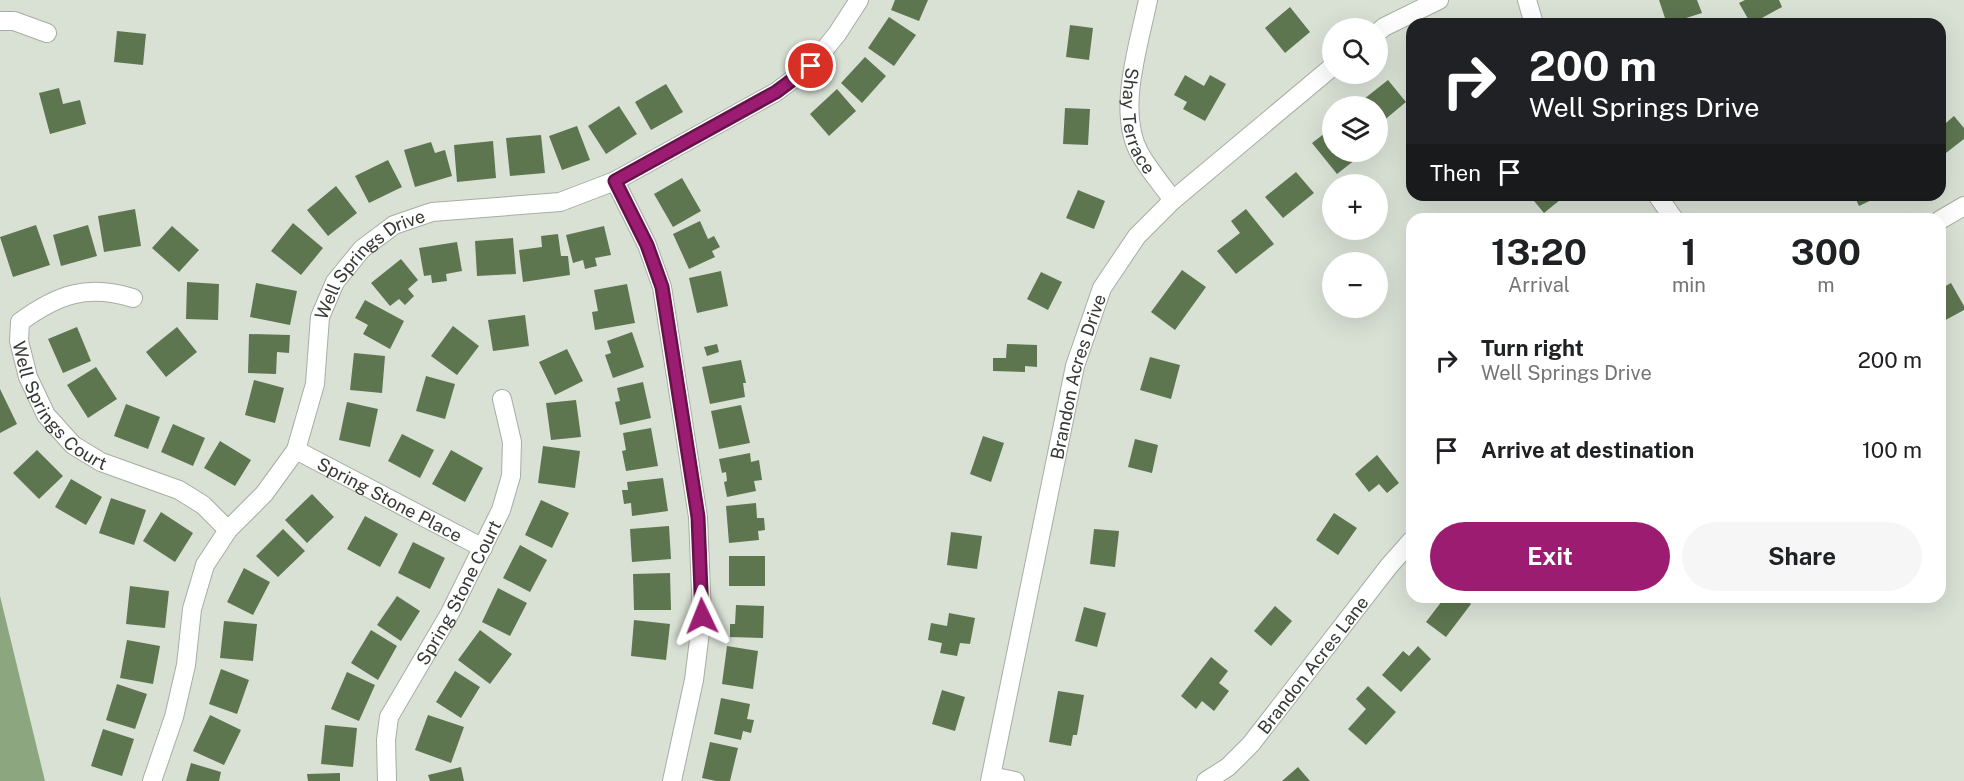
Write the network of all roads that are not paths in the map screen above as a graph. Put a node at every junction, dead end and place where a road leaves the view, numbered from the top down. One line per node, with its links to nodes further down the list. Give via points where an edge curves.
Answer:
1 (859, 0): 10 (street, Well Springs Drive, via 811,66 776,92)
2 (1148, 0): 11 (street, Shay Terrace, via 1131,81 1130,125 1139,153)
3 (1438, 0): 7 (street)
4 (1527, 0): 5 (street)
5 (1532, 18)
6 (0, 21): 8 (street, via 14,21)
7 (1388, 26)
8 (47, 33)
9 (1322, 75): 11 (street, Brandon Acres Drive)
10 (615, 181): 16 (street, Well Springs Drive, via 560,202 432,212 394,225 362,249 334,282 320,317 315,384); 23 (street, via 647,245 662,287 698,517 702,616 694,680)
11 (1173, 200): 20 (street, Brandon Acres Drive, via 1137,236 1101,288 1075,366)
12 (1964, 206): 13 (street)
13 (1946, 216)
14 (133, 298): 17 (street, Well Springs Court, via 86,291 42,306 20,322 19,341 28,377 46,415 72,445 101,462 178,490 203,505)
15 (502, 399): 19 (street, Spring Stone Court, via 512,442 511,476 501,510)
16 (296, 450): 17 (street, Well Springs Drive, via 264,494); 19 (street, Spring Stone Place)
17 (228, 530): 21 (street, Well Springs Drive, via 205,565 192,609 186,665 174,717)
18 (1406, 547): 25 (street, Brandon Acres Lane, via 1251,744 1228,768)
19 (483, 548): 22 (street, Spring Stone Court, via 450,614 389,717)
20 (990, 778): 24 (street)
21 (152, 781)
22 (387, 781)
23 (672, 781)
24 (1016, 781)
25 (1206, 781)

